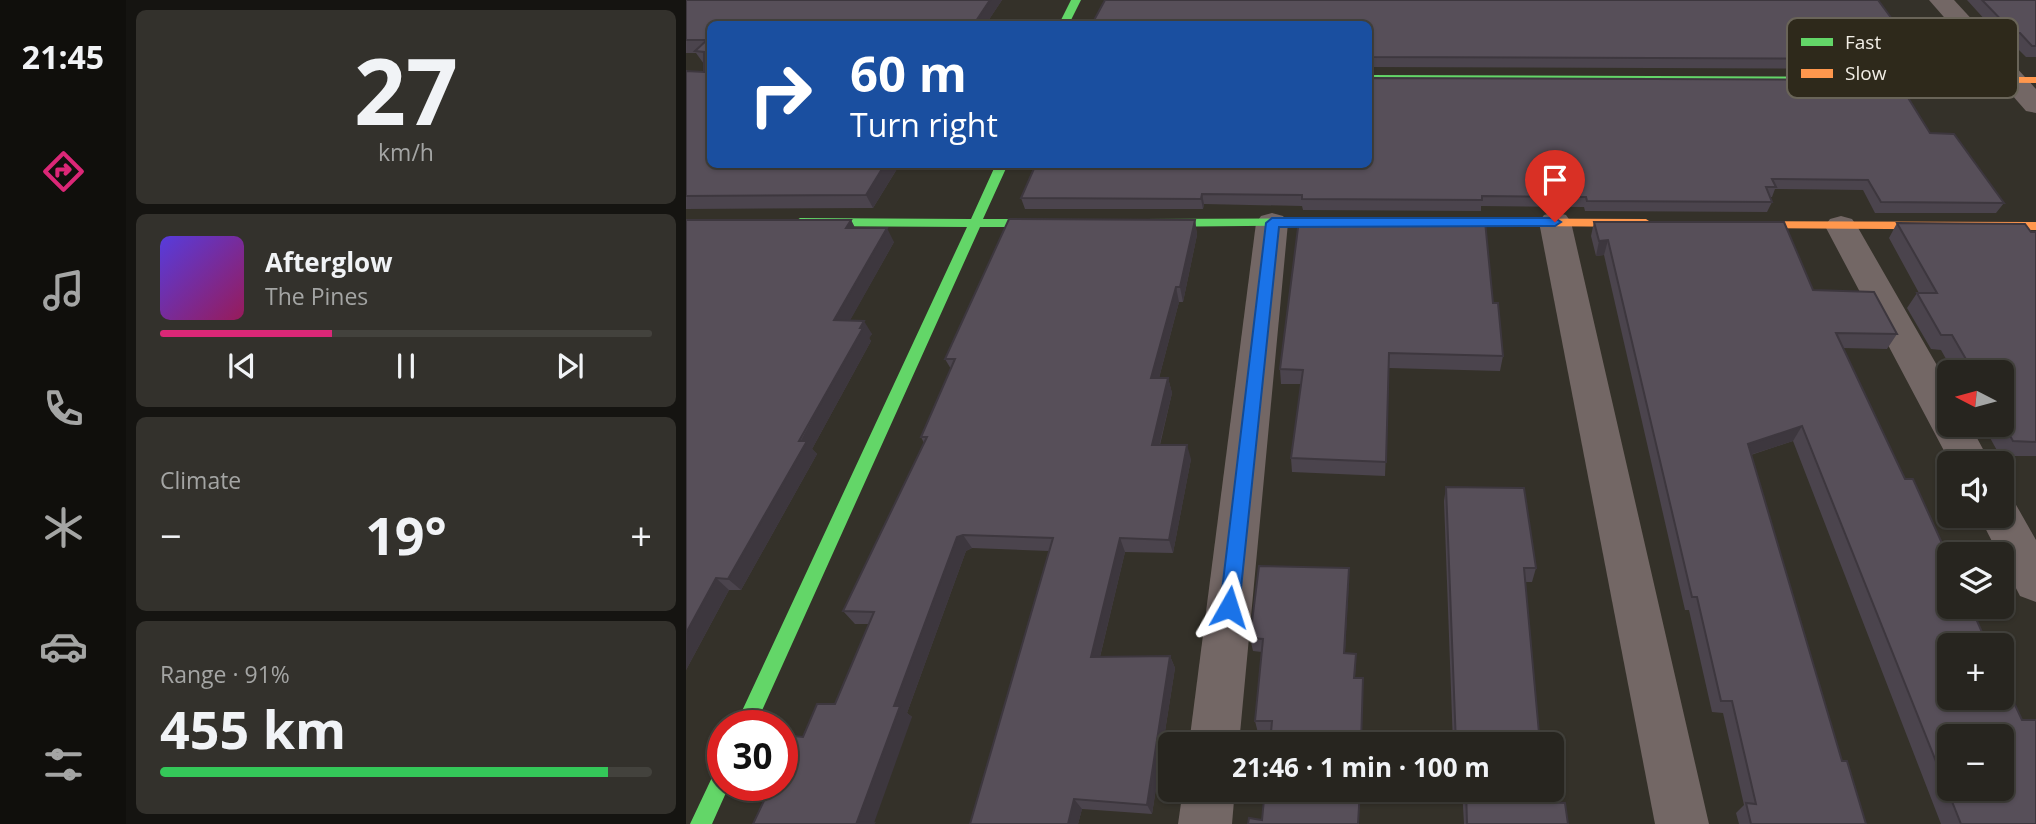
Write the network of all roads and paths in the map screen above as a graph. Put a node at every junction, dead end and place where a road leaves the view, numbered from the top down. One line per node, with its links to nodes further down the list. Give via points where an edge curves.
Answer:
1 (1076, 0): 4 (street)
2 (1941, 0): 3 (street)
3 (1960, 18)
4 (1066, 21)
5 (1372, 78): 6 (street)
6 (1787, 79)
7 (2025, 80): 8 (street)
8 (2036, 106)
9 (1000, 168): 14 (street)
10 (783, 222): 14 (street)
11 (1367, 222): 17 (street)
12 (1420, 222): 13 (street)
13 (1555, 222): 18 (street); 31 (street)
14 (977, 223): 15 (street); 25 (street)
15 (1071, 223)
16 (1125, 223): 17 (street)
17 (1272, 223): 26 (street)
18 (1664, 223)
19 (1718, 224): 20 (street)
20 (1841, 226): 21 (street); 22 (street)
21 (2036, 226)
22 (1937, 401)
23 (2007, 528): 24 (street)
24 (2036, 582)
25 (753, 710)
26 (1215, 732)
27 (712, 801): 29 (street)
28 (1208, 802): 30 (street)
29 (701, 824)
30 (1205, 824)
31 (1682, 824)

